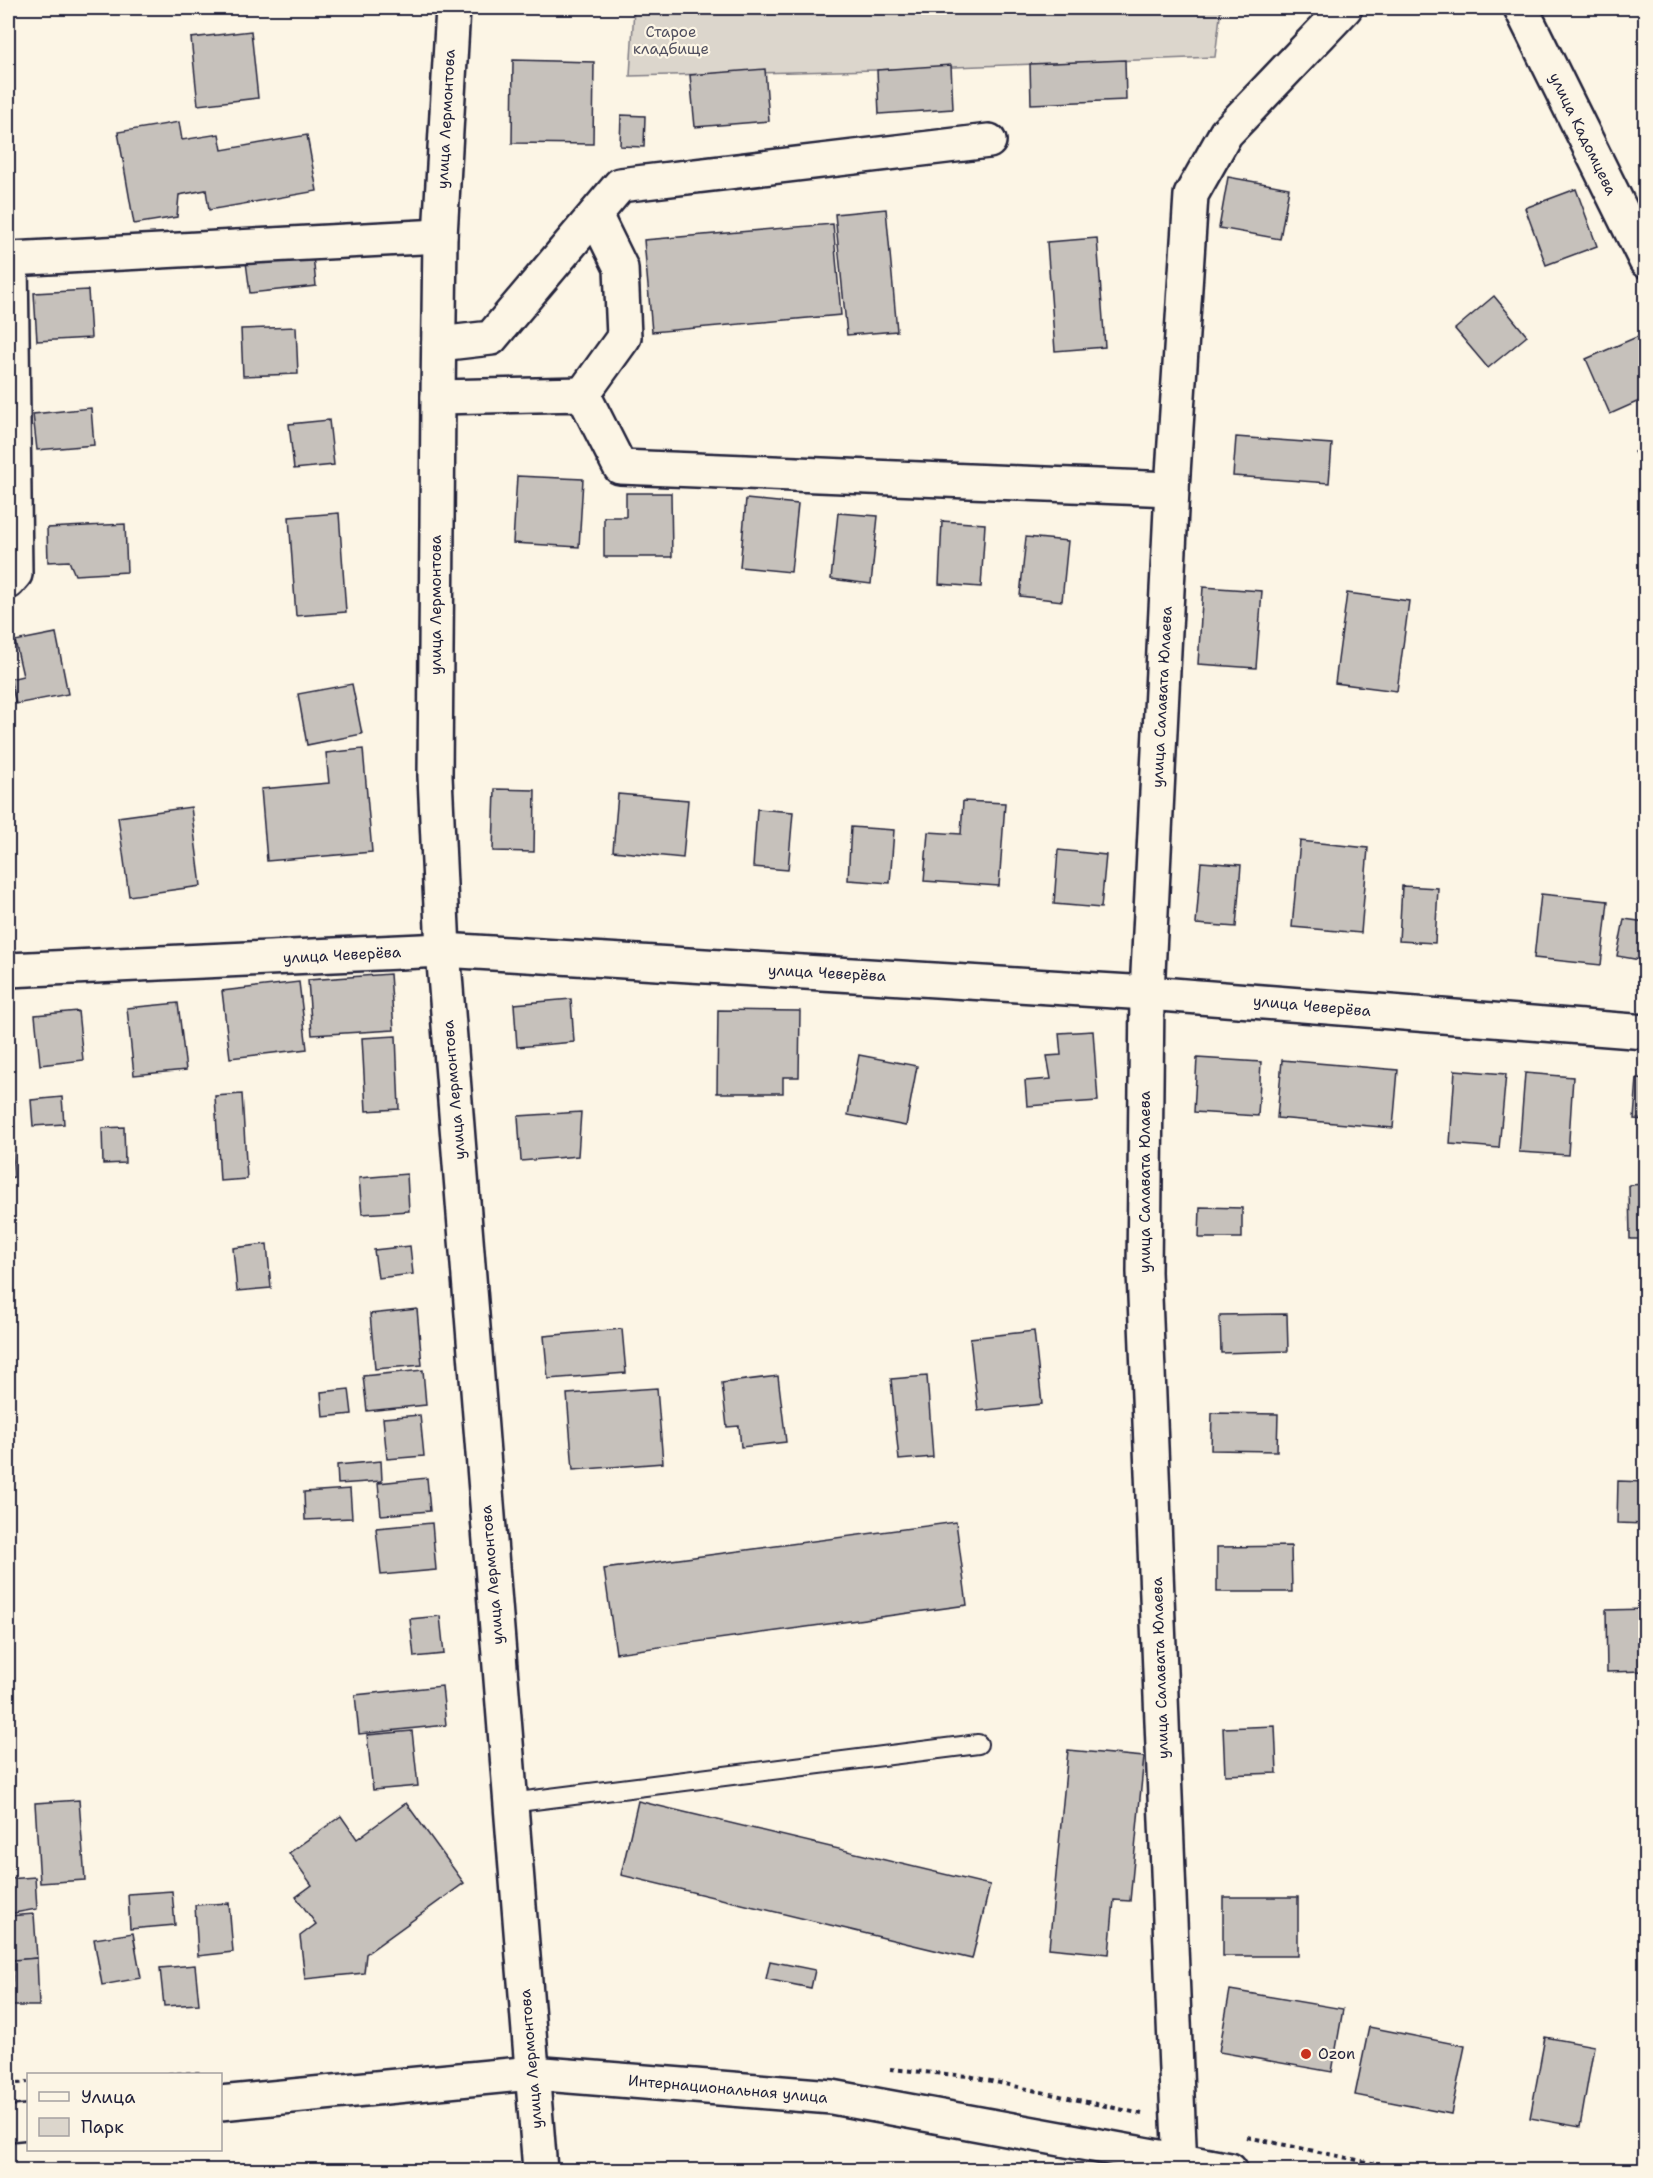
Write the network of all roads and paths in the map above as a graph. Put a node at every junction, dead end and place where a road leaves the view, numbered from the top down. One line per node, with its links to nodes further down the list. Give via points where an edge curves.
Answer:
1 (453, 8): 6 (street, улица Лермонтова)
2 (1346, 8): 11 (street, улица Салавата Юлаева, via 1226,133 1191,195)
3 (1521, 8): 7 (street, улица Кадомцева)
4 (989, 141): 5 (street, via 620,185)
5 (595, 215): 8 (street, via 491,338); 9 (street, via 621,268 624,337)
6 (440, 236): 8 (street, улица Лермонтова); 12 (street, via 11,259 15,574)
7 (1646, 261)
8 (439, 344): 10 (street, улица Лермонтова)
9 (583, 394): 10 (street); 11 (street, via 620,467)
10 (438, 397): 13 (street, улица Лермонтова, via 435,776)
11 (1172, 489): 15 (street, улица Салавата Юлаева)
12 (8, 582)
13 (443, 950): 14 (street, улица Чеверёва); 15 (street, улица Чеверёва); 18 (street, улица Лермонтова)
14 (8, 970)
15 (1147, 993): 16 (street, улица Чеверёва); 25 (street, улица Салавата Юлаева, via 1144,1272)
16 (1646, 1032)
17 (978, 1744): 18 (lane)
18 (510, 1803): 19 (street, улица Лермонтова)
19 (532, 2073): 22 (street, Интернациональная улица); 25 (street, Интернациональная улица, via 832,2097); 26 (street, улица Лермонтова)
20 (27, 2082): 21 (path)
21 (8, 2084)
22 (222, 2103)
23 (27, 2122): 24 (street)
24 (8, 2124)
25 (1180, 2166): 27 (street, Интернациональная улица)
26 (540, 2170)
27 (1230, 2170)

